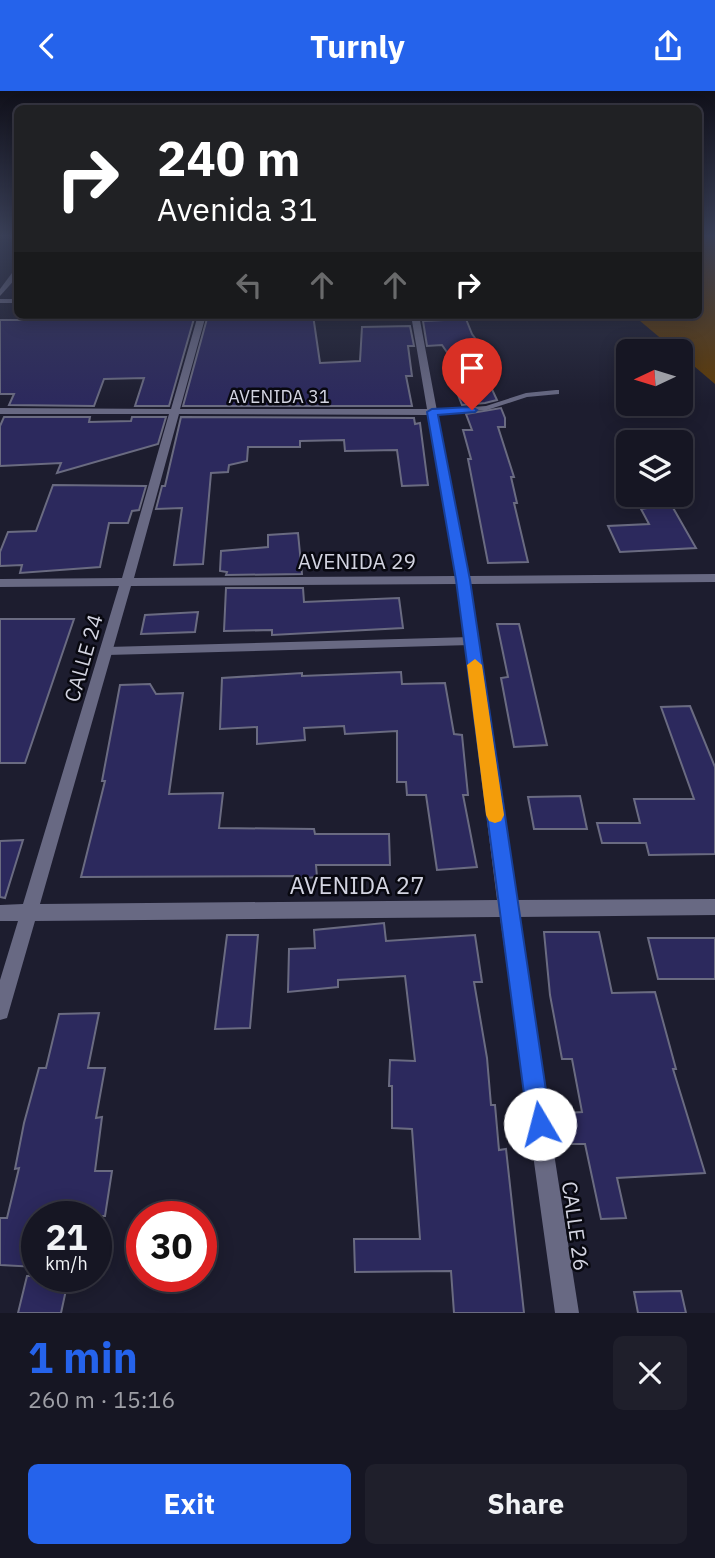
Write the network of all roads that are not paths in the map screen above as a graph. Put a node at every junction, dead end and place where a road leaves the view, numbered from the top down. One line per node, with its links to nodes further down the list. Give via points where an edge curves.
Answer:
1 (201, 319): 5 (street, CALLE 24)
2 (416, 319): 6 (street, CALLE 26)
3 (556, 392): 6 (lane, AVENIDA 31, via 526,395 487,408)
4 (0, 411): 5 (street, AVENIDA 31)
5 (174, 412): 6 (street, AVENIDA 31); 9 (street, CALLE 24)
6 (432, 412): 8 (street, CALLE 26)
7 (715, 578): 8 (street, AVENIDA 29)
8 (463, 580): 9 (street, AVENIDA 29); 11 (street, CALLE 26)
9 (126, 582): 10 (street, AVENIDA 29); 12 (street, CALLE 24)
10 (0, 583)
11 (471, 641): 12 (lane); 14 (street, CALLE 26)
12 (107, 651): 15 (street, CALLE 24)
13 (715, 907): 14 (street, AVENIDA 27)
14 (508, 908): 15 (street, AVENIDA 27); 18 (street, CALLE 26)
15 (30, 912): 16 (street, AVENIDA 27); 17 (street, CALLE 24)
16 (0, 913)
17 (0, 1011)
18 (567, 1313)

